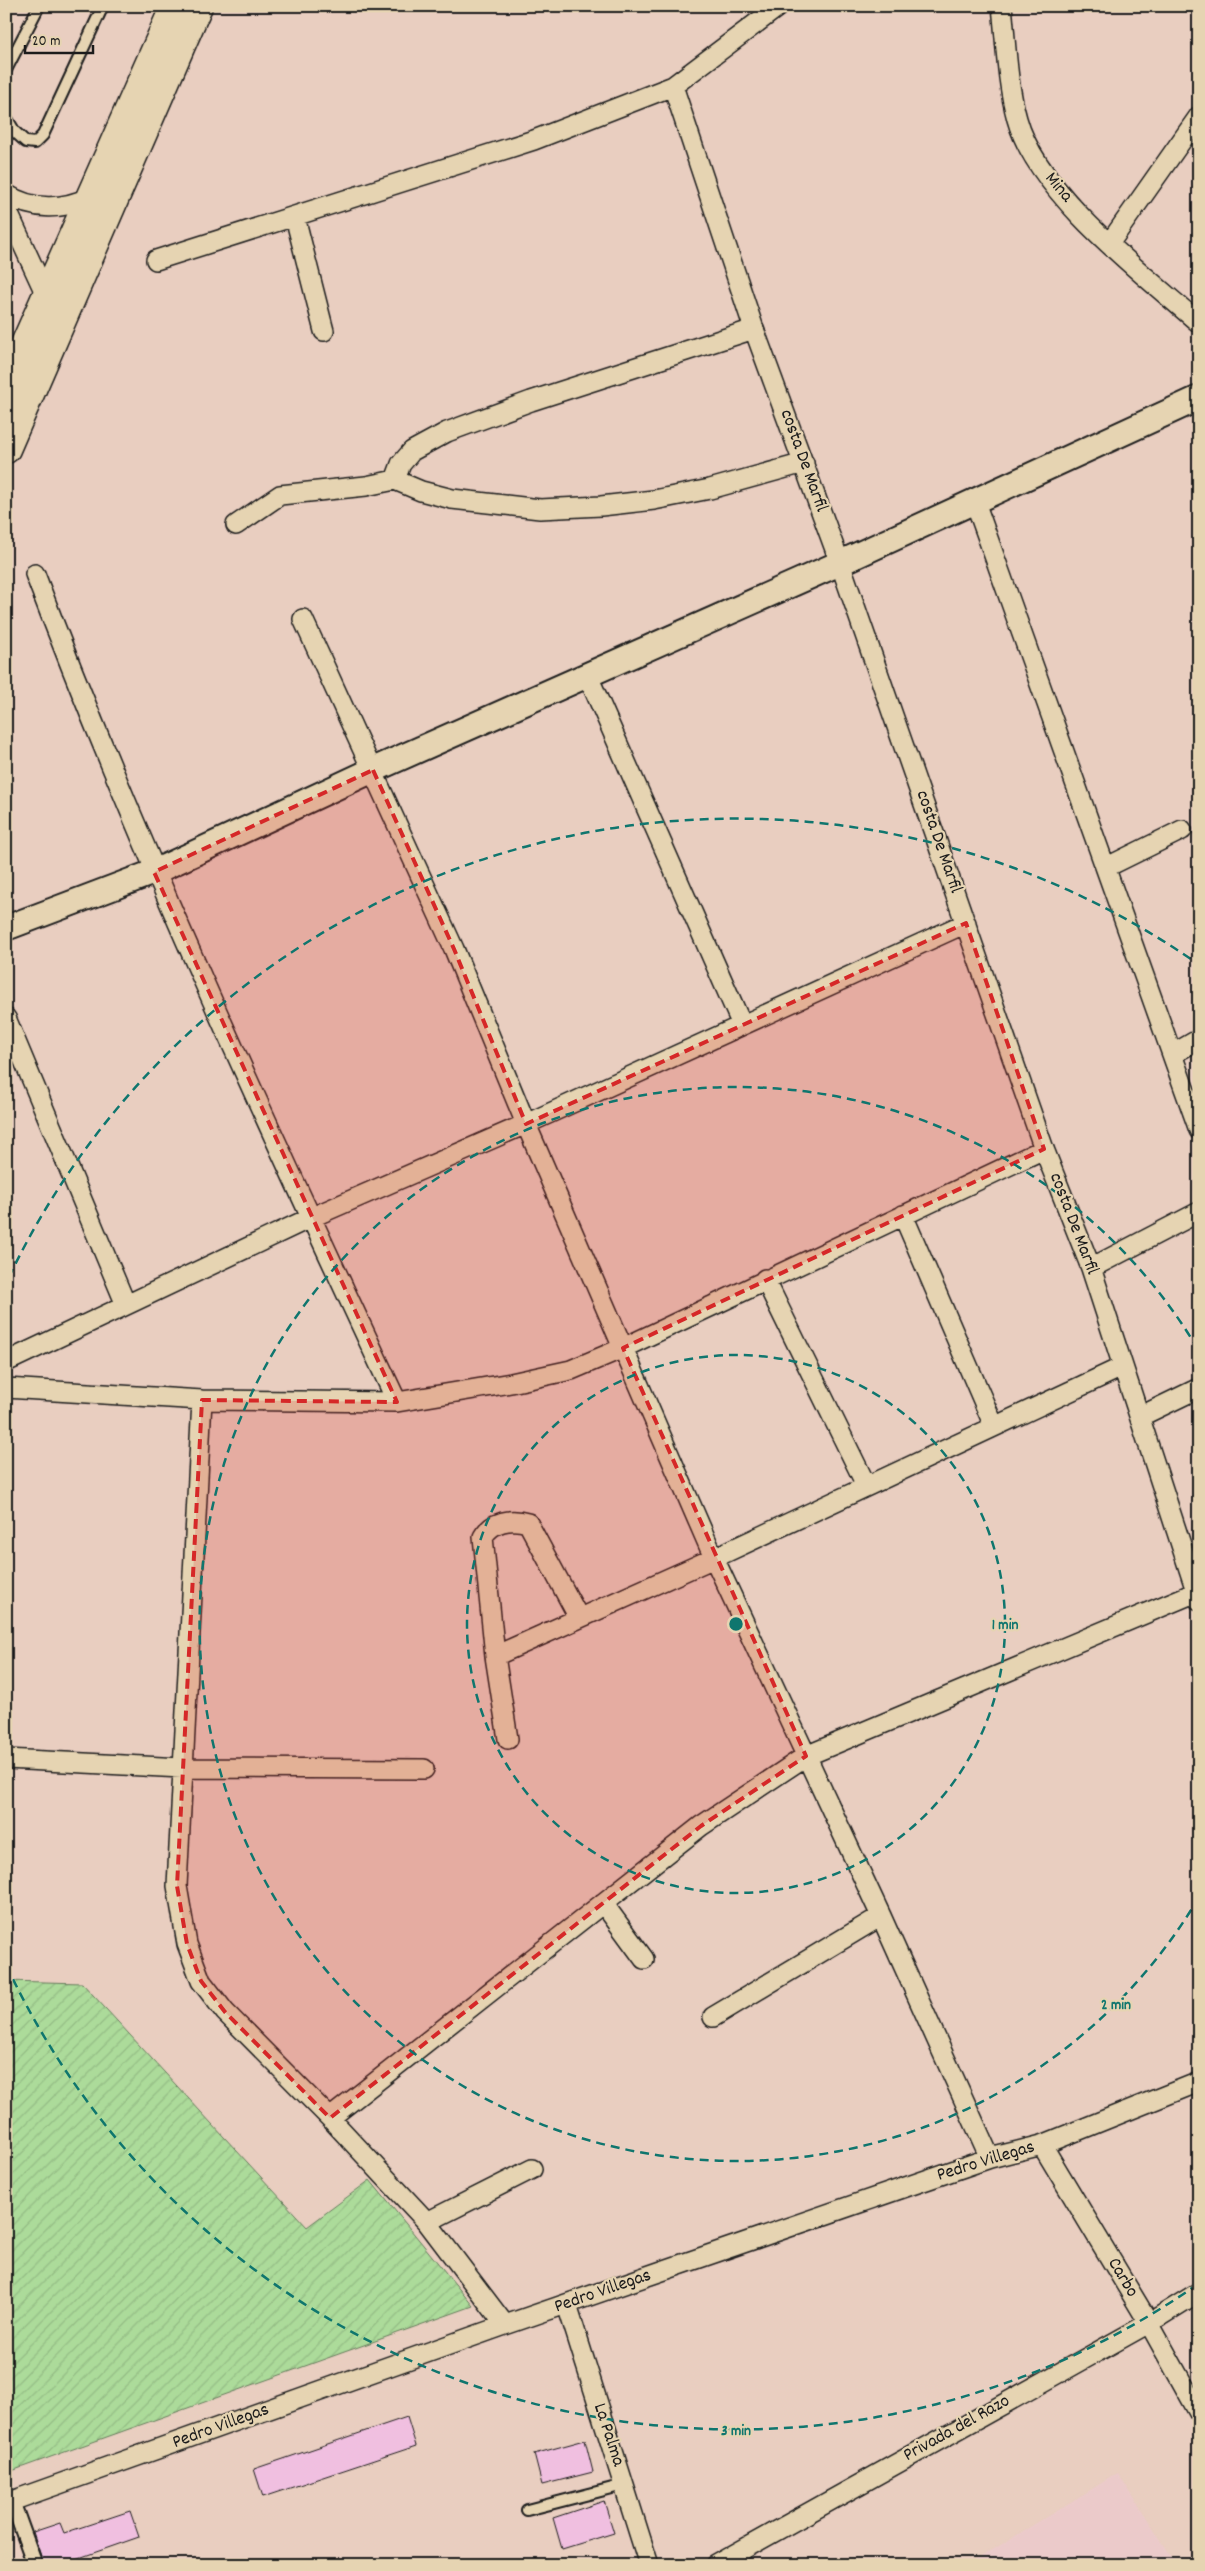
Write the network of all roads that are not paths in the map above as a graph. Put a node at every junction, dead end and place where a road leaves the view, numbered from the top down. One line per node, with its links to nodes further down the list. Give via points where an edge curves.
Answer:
1 (40, 6): 7 (lane)
2 (103, 6): 10 (lane, via 43,135 34,143 26,142)
3 (174, 6): 12 (main road)
4 (198, 6): 23 (main road)
5 (779, 6): 8 (street)
6 (1002, 6): 15 (street, Mina, via 1017,120 1032,154 1055,188)
7 (6, 70)
8 (673, 86): 14 (street, via 534,140); 19 (street, costa De Marfil)
9 (1199, 116): 15 (street)
10 (6, 117)
11 (6, 194): 12 (street, via 44,209 76,204)
12 (90, 197): 17 (main road)
13 (6, 208): 17 (street)
14 (296, 217): 16 (street); 20 (street)
15 (1110, 244): 18 (street, Mina)
16 (156, 260)
17 (46, 295): 21 (main road)
18 (1199, 323)
19 (754, 329): 24 (street, costa De Marfil); 25 (street, via 531,401 447,432 412,451)
20 (324, 331)
21 (6, 387)
22 (1199, 398): 26 (street)
23 (6, 449)
24 (804, 463): 25 (street, via 710,489 654,500 540,509 452,499); 28 (street, costa De Marfil)
25 (394, 480): 27 (street, via 280,496)
26 (975, 502): 28 (street); 34 (street)
27 (236, 524)
28 (840, 563): 31 (street); 36 (street, costa De Marfil)
29 (35, 574): 35 (street)
30 (303, 619): 32 (street)
31 (588, 676): 32 (street); 39 (street)
32 (373, 770): 35 (street); 42 (street, via 454,949)
33 (1182, 830): 34 (street)
34 (1107, 867): 41 (street)
35 (154, 872): 37 (street); 47 (street)
36 (966, 923): 39 (street); 44 (street, costa De Marfil)
37 (6, 928)
38 (6, 1018): 50 (street)
39 (742, 1025): 42 (street)
40 (1199, 1039): 41 (street)
41 (1173, 1054): 43 (street)
42 (526, 1124): 47 (street); 51 (street)
43 (1199, 1130)
44 (1044, 1149): 46 (street); 48 (street, costa De Marfil)
45 (1199, 1212): 48 (street)
46 (903, 1215): 49 (street); 59 (street)
47 (310, 1218): 50 (street); 57 (street)
48 (1091, 1268): 53 (street, costa De Marfil)
49 (765, 1279): 51 (street); 60 (street)
50 (126, 1305): 52 (street)
51 (623, 1348): 57 (street, via 571,1370); 61 (street)
52 (6, 1362)
53 (1122, 1367): 58 (street, costa De Marfil); 59 (street)
54 (6, 1388): 56 (street)
55 (1199, 1388): 58 (street)
56 (202, 1400): 57 (street); 68 (street)
57 (397, 1402)
58 (1140, 1416): 62 (street, costa De Marfil)
59 (994, 1426): 60 (street)
60 (866, 1485): 61 (street)
61 (714, 1558): 63 (street); 66 (street)
62 (1198, 1594): 66 (street)
63 (579, 1618): 64 (street); 64 (street, via 528,1523 518,1520 495,1523 482,1537)
64 (495, 1656): 65 (street)
65 (508, 1739)
66 (806, 1756): 70 (street, via 701,1826); 71 (street)
67 (6, 1759): 68 (street)
68 (182, 1768): 69 (street); 75 (street, via 177,1886 187,1944 201,1981 225,2012)
69 (424, 1769)
70 (603, 1904): 72 (street); 75 (street)
71 (881, 1916): 73 (street); 77 (street)
72 (644, 1959)
73 (713, 2017)
74 (1199, 2082): 76 (street, Pedro Villegas)
75 (330, 2118): 79 (street)
76 (1042, 2145): 77 (street, Pedro Villegas); 82 (street, Carbo)
77 (990, 2158): 81 (street, Pedro Villegas)
78 (532, 2169): 79 (street)
79 (427, 2222): 83 (street)
80 (1199, 2292): 82 (street, Privada del Razo)
81 (566, 2305): 83 (street, Pedro Villegas); 85 (street, La Palma)
82 (1149, 2323): 84 (street, Carbo); 90 (street, Privada del Razo)
83 (505, 2325): 86 (street, Pedro Villegas)
84 (1199, 2413)
85 (624, 2485): 87 (lane); 89 (street, La Palma)
86 (9, 2502): 88 (street)
87 (527, 2510)
88 (35, 2565)
89 (649, 2565)
90 (715, 2565)

